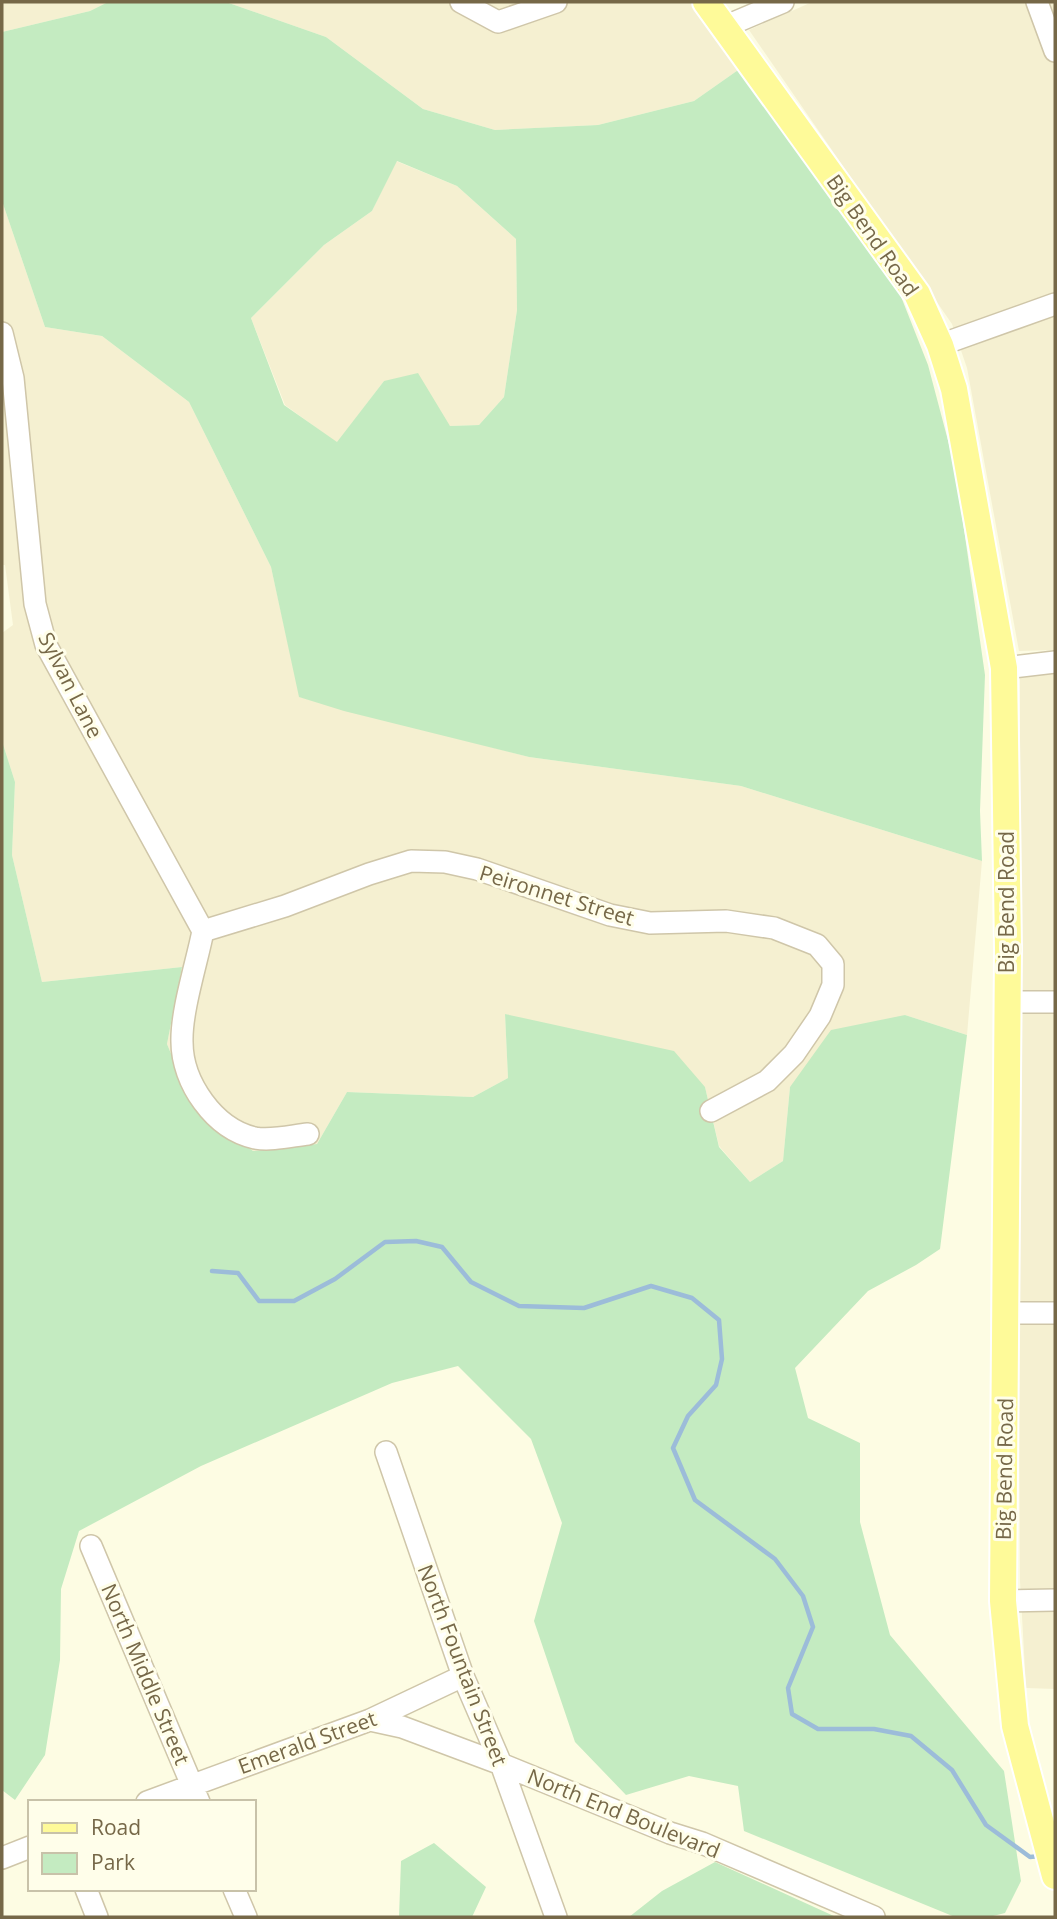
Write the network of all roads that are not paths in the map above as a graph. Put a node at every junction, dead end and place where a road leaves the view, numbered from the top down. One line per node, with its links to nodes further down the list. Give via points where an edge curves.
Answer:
1 (461, 2): 2 (street, via 498,22)
2 (556, 2)
3 (706, 2): 6 (main road, Big Bend Road)
4 (783, 2): 6 (street)
5 (1037, 2): 7 (street)
6 (724, 27): 10 (main road, Big Bend Road, via 918,294)
7 (1055, 51)
8 (1055, 304): 10 (street)
9 (2, 333): 13 (street, Sylvan Lane, via 13,379 36,604 46,645)
10 (940, 345): 12 (main road, Big Bend Road, via 954,389)
11 (1055, 662): 12 (street)
12 (1004, 667): 14 (main road, Big Bend Road)
13 (203, 931): 16 (street, Peironnet Street, via 411,862 445,862 610,915 650,923 726,920 774,928 817,945 833,964 833,985 820,1016 794,1054 767,1081); 17 (street, via 182,1042 185,1066 197,1090 211,1111 239,1133 256,1138)
14 (1006, 1002): 15 (street); 18 (main road, Big Bend Road)
15 (1055, 1002)
16 (711, 1111)
17 (308, 1134)
18 (1006, 1313): 19 (street); 23 (main road, Big Bend Road)
19 (1055, 1313)
20 (386, 1452): 24 (street, North Fountain Street)
21 (91, 1546): 27 (street, North Middle Street)
22 (1055, 1600): 23 (street)
23 (1003, 1601): 31 (main road, Big Bend Road, via 1015,1726)
24 (463, 1676): 25 (street, Emerald Street); 26 (street, North Fountain Street)
25 (370, 1720): 26 (street, North End Boulevard, via 402,1727); 27 (street, Emerald Street)
26 (501, 1764): 36 (street, North Fountain Street); 37 (street, North End Boulevard)
27 (196, 1793): 28 (street, Emerald Street)
28 (159, 1800)
29 (28, 1848): 30 (street)
30 (2, 1858)
31 (1055, 1876)
32 (87, 1891): 34 (street)
33 (235, 1891): 35 (street)
34 (97, 1917)
35 (246, 1917)
36 (556, 1917)
37 (874, 1917)

